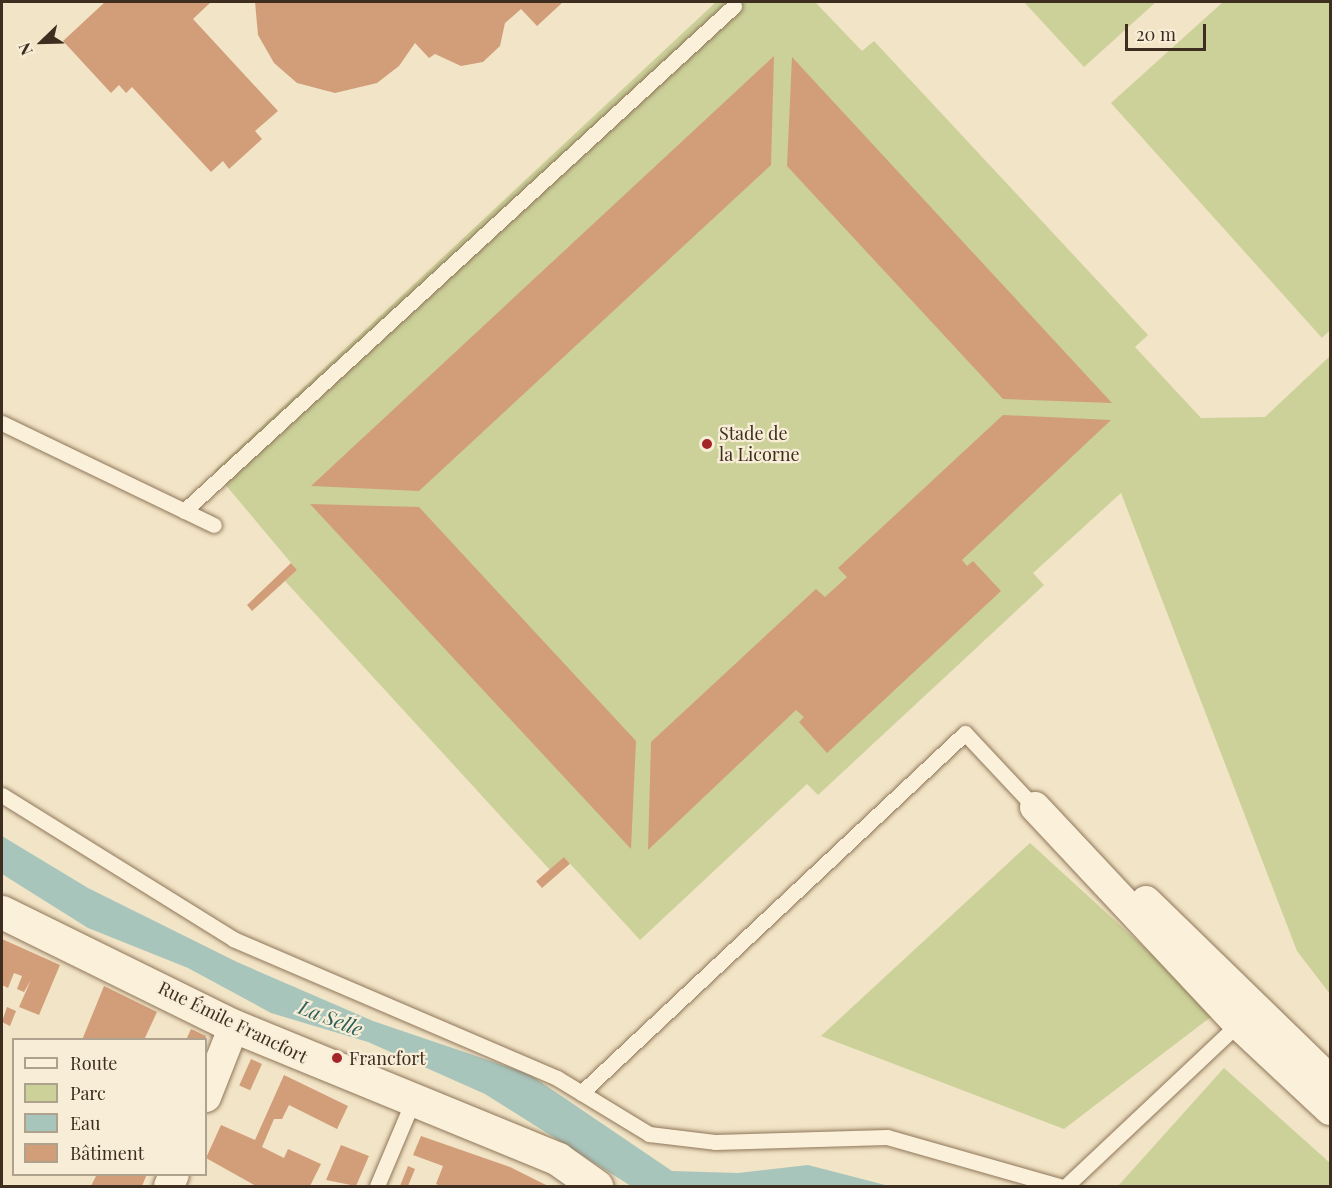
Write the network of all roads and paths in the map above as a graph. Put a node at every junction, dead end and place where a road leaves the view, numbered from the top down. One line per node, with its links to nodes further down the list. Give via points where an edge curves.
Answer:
1 (734, 6): 3 (lane)
2 (2, 423): 3 (lane)
3 (184, 511): 4 (lane)
4 (214, 525)
5 (2, 795): 11 (lane, via 233,939 403,1008)
6 (1037, 809): 8 (street); 11 (lane, via 965,733)
7 (2, 912): 9 (street, Rue Émile Francfort)
8 (1247, 1016): 10 (street); 14 (street); 18 (lane)
9 (234, 1026): 12 (street); 13 (street, Rue Émile Francfort)
10 (1330, 1080)
11 (581, 1093): 17 (lane, via 649,1134 678,1141 887,1137)
12 (207, 1094)
13 (412, 1103): 15 (lane); 16 (street, Rue Émile Francfort, via 558,1159)
14 (1330, 1110)
15 (377, 1186)
16 (596, 1186)
17 (1059, 1186)
18 (1066, 1186)

